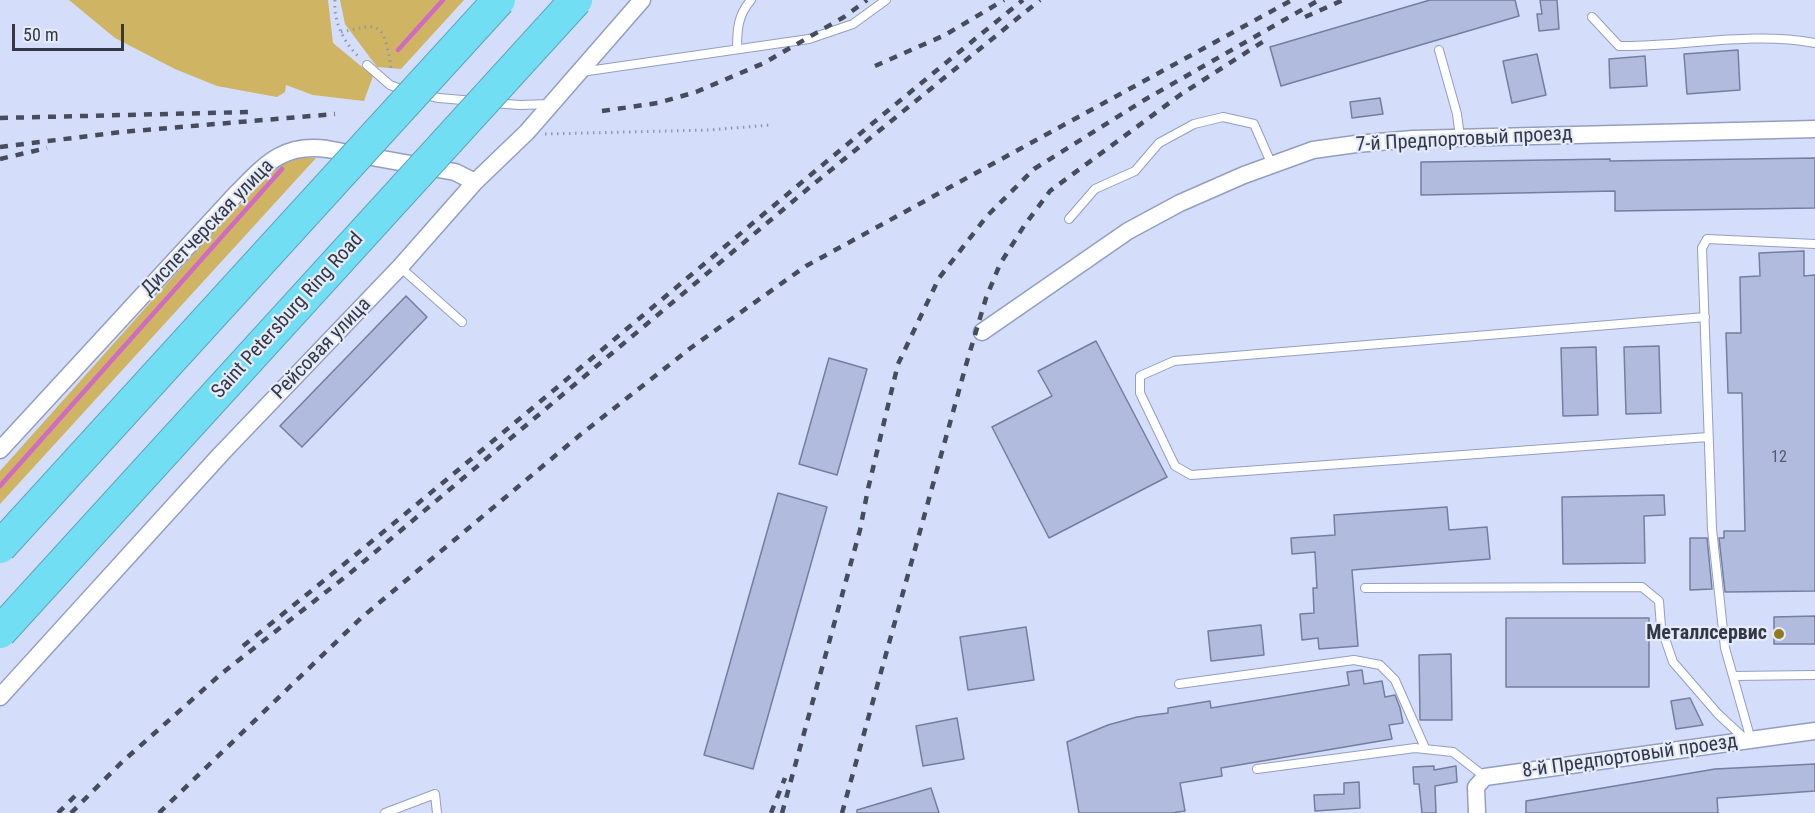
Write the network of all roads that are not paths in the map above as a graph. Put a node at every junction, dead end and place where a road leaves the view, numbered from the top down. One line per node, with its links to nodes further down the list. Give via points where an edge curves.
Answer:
1 (499, 0): 25 (highway, bridge)
2 (576, 0): 27 (highway, Saint Petersburg Ring Road, bridge)
3 (642, 0): 11 (street, Рейсовая улица)
4 (751, 0): 8 (lane, via 742,10 737,26)
5 (886, 0): 8 (lane, via 853,24 808,39)
6 (1592, 17): 7 (lane, via 1619,46 1747,38)
7 (1815, 43)
8 (737, 49): 11 (lane)
9 (1439, 50): 14 (lane)
10 (367, 65): 12 (lane, via 390,84 439,98)
11 (577, 73): 12 (street, Рейсовая улица)
12 (551, 104): 16 (street, Рейсовая улица)
13 (1815, 129): 14 (street, 7-й Предпортовый проезд)
14 (1460, 137): 15 (street, 7-й Предпортовый проезд, via 1313,150)
15 (1272, 165): 17 (lane, via 1254,124 1223,117 1194,124 1159,143 1135,171 1095,189); 22 (street, 7-й Предпортовый проезд, via 1180,203 1128,231)
16 (475, 182): 19 (street, Рейсовая улица); 24 (street, Диспетчерская улица, via 455,172 315,147 278,155 236,194)
17 (1069, 219)
18 (1815, 244): 20 (lane, via 1707,239 1702,248)
19 (400, 267): 21 (lane); 31 (street, Рейсовая улица, via 221,454)
20 (1704, 317): 23 (lane); 23 (lane, via 1174,361 1140,376 1140,393 1175,466 1191,475)
21 (462, 322)
22 (982, 332)
23 (1708, 437): 29 (lane, via 1712,529 1725,648)
24 (0, 450)
25 (0, 547)
26 (1365, 588): 33 (lane, via 1641,587 1659,601 1661,627 1673,662 1713,709)
27 (0, 632)
28 (1815, 675): 29 (lane)
29 (1733, 676): 33 (lane)
30 (1179, 684): 34 (lane, via 1354,660 1380,665 1395,680)
31 (0, 697)
32 (1815, 731): 33 (street, 8-й Предпортовый проезд)
33 (1749, 740): 36 (street, 8-й Предпортовый проезд)
34 (1425, 748): 35 (lane); 36 (lane, via 1453,752)
35 (1257, 769)
36 (1485, 777): 39 (street, via 1476,787)
37 (385, 813): 38 (lane, via 435,794)
38 (436, 813)
39 (1477, 813)

